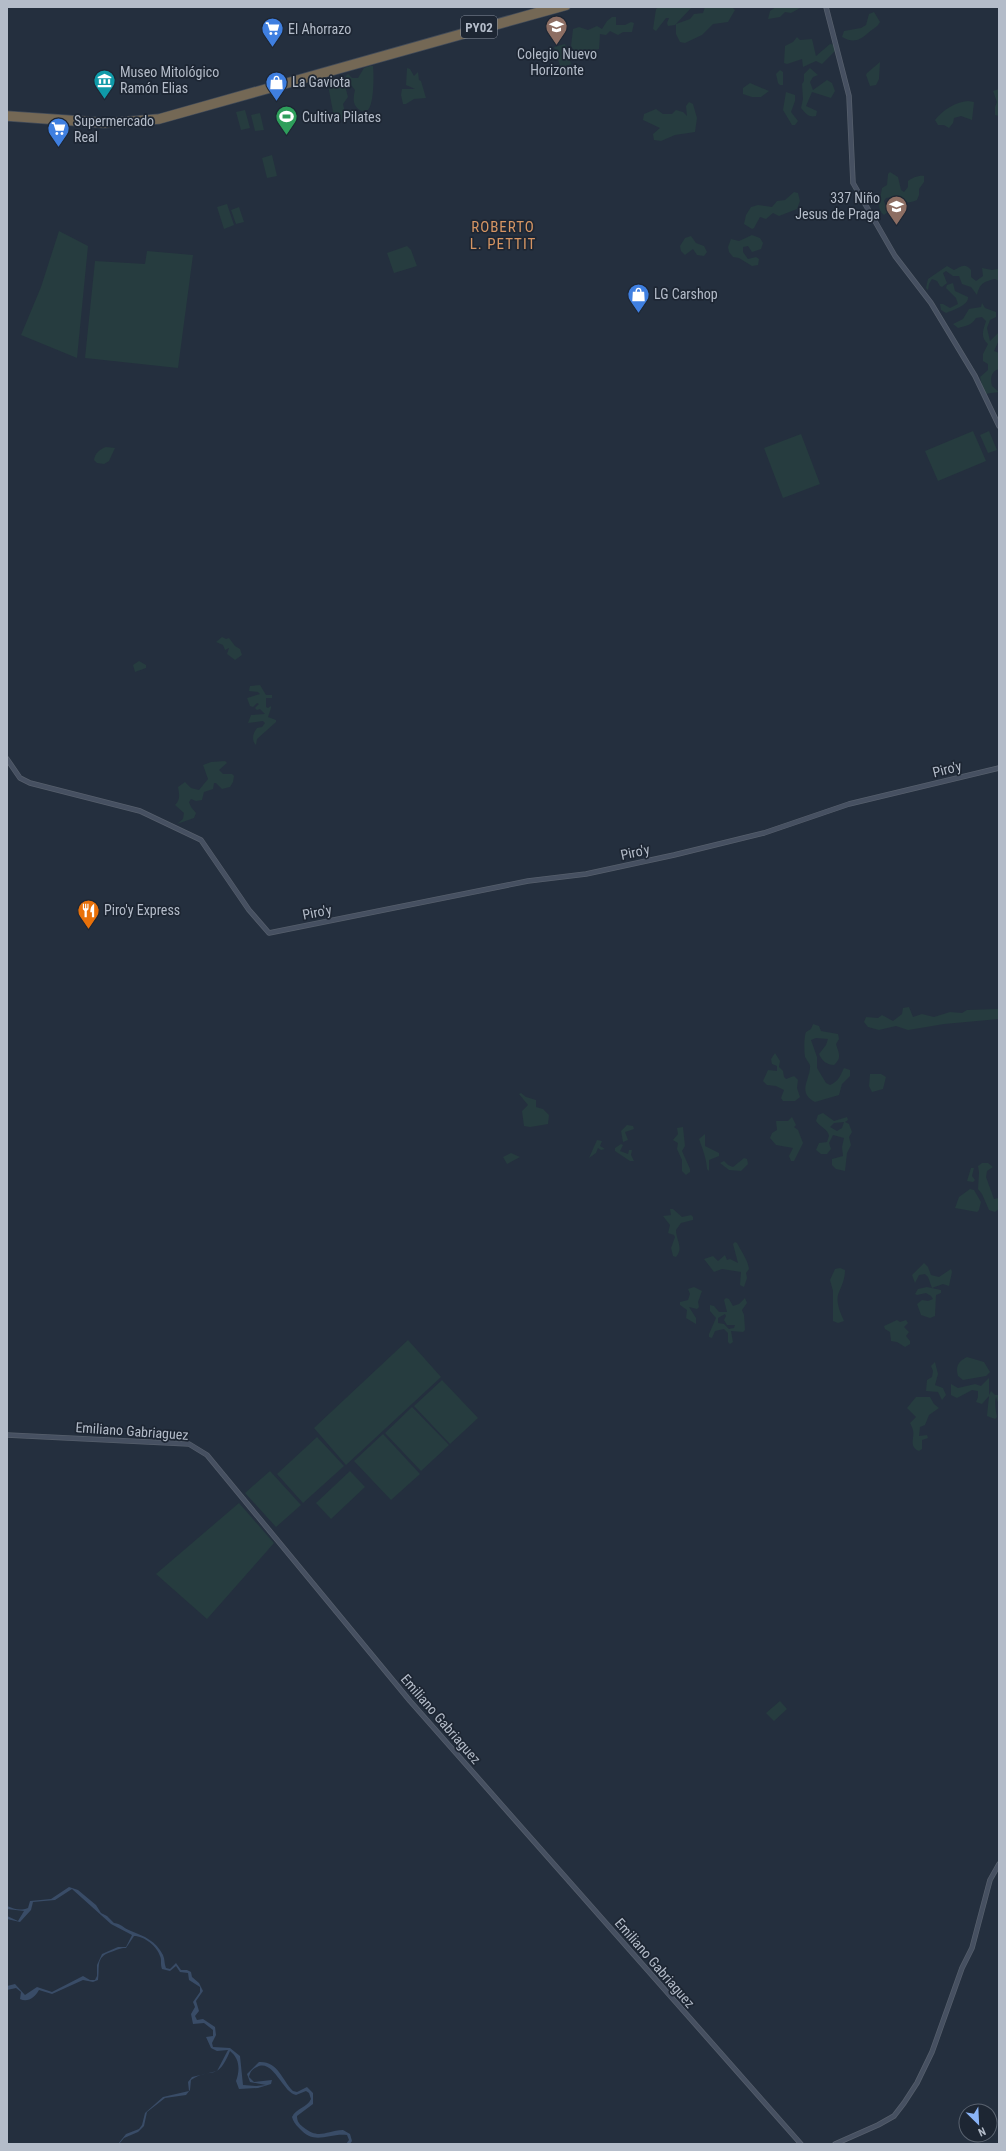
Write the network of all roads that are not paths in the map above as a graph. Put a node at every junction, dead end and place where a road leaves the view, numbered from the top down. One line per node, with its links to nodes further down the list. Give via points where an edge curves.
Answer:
1 (550, 7): 4 (highway, PY02, via 159,117 109,120)
2 (567, 7): 5 (highway, PY02, via 159,121 104,125)
3 (826, 7): 6 (main road, via 850,102 853,183 892,251 931,303 975,376)
4 (7, 114)
5 (7, 118)
6 (999, 426)
7 (7, 759): 8 (main road, Piro'y, via 20,778 30,783 140,811 201,840 249,910 269,933 528,881 586,874 674,855 764,833 849,804)
8 (999, 768)
9 (7, 1435): 11 (main road, Emiliano Gabriaguez, via 190,1444 207,1456 406,1698)
10 (999, 1864): 12 (main road, via 990,1880 972,1948 962,1968 932,2052 917,2083 894,2116)
11 (801, 2144)
12 (835, 2144)

